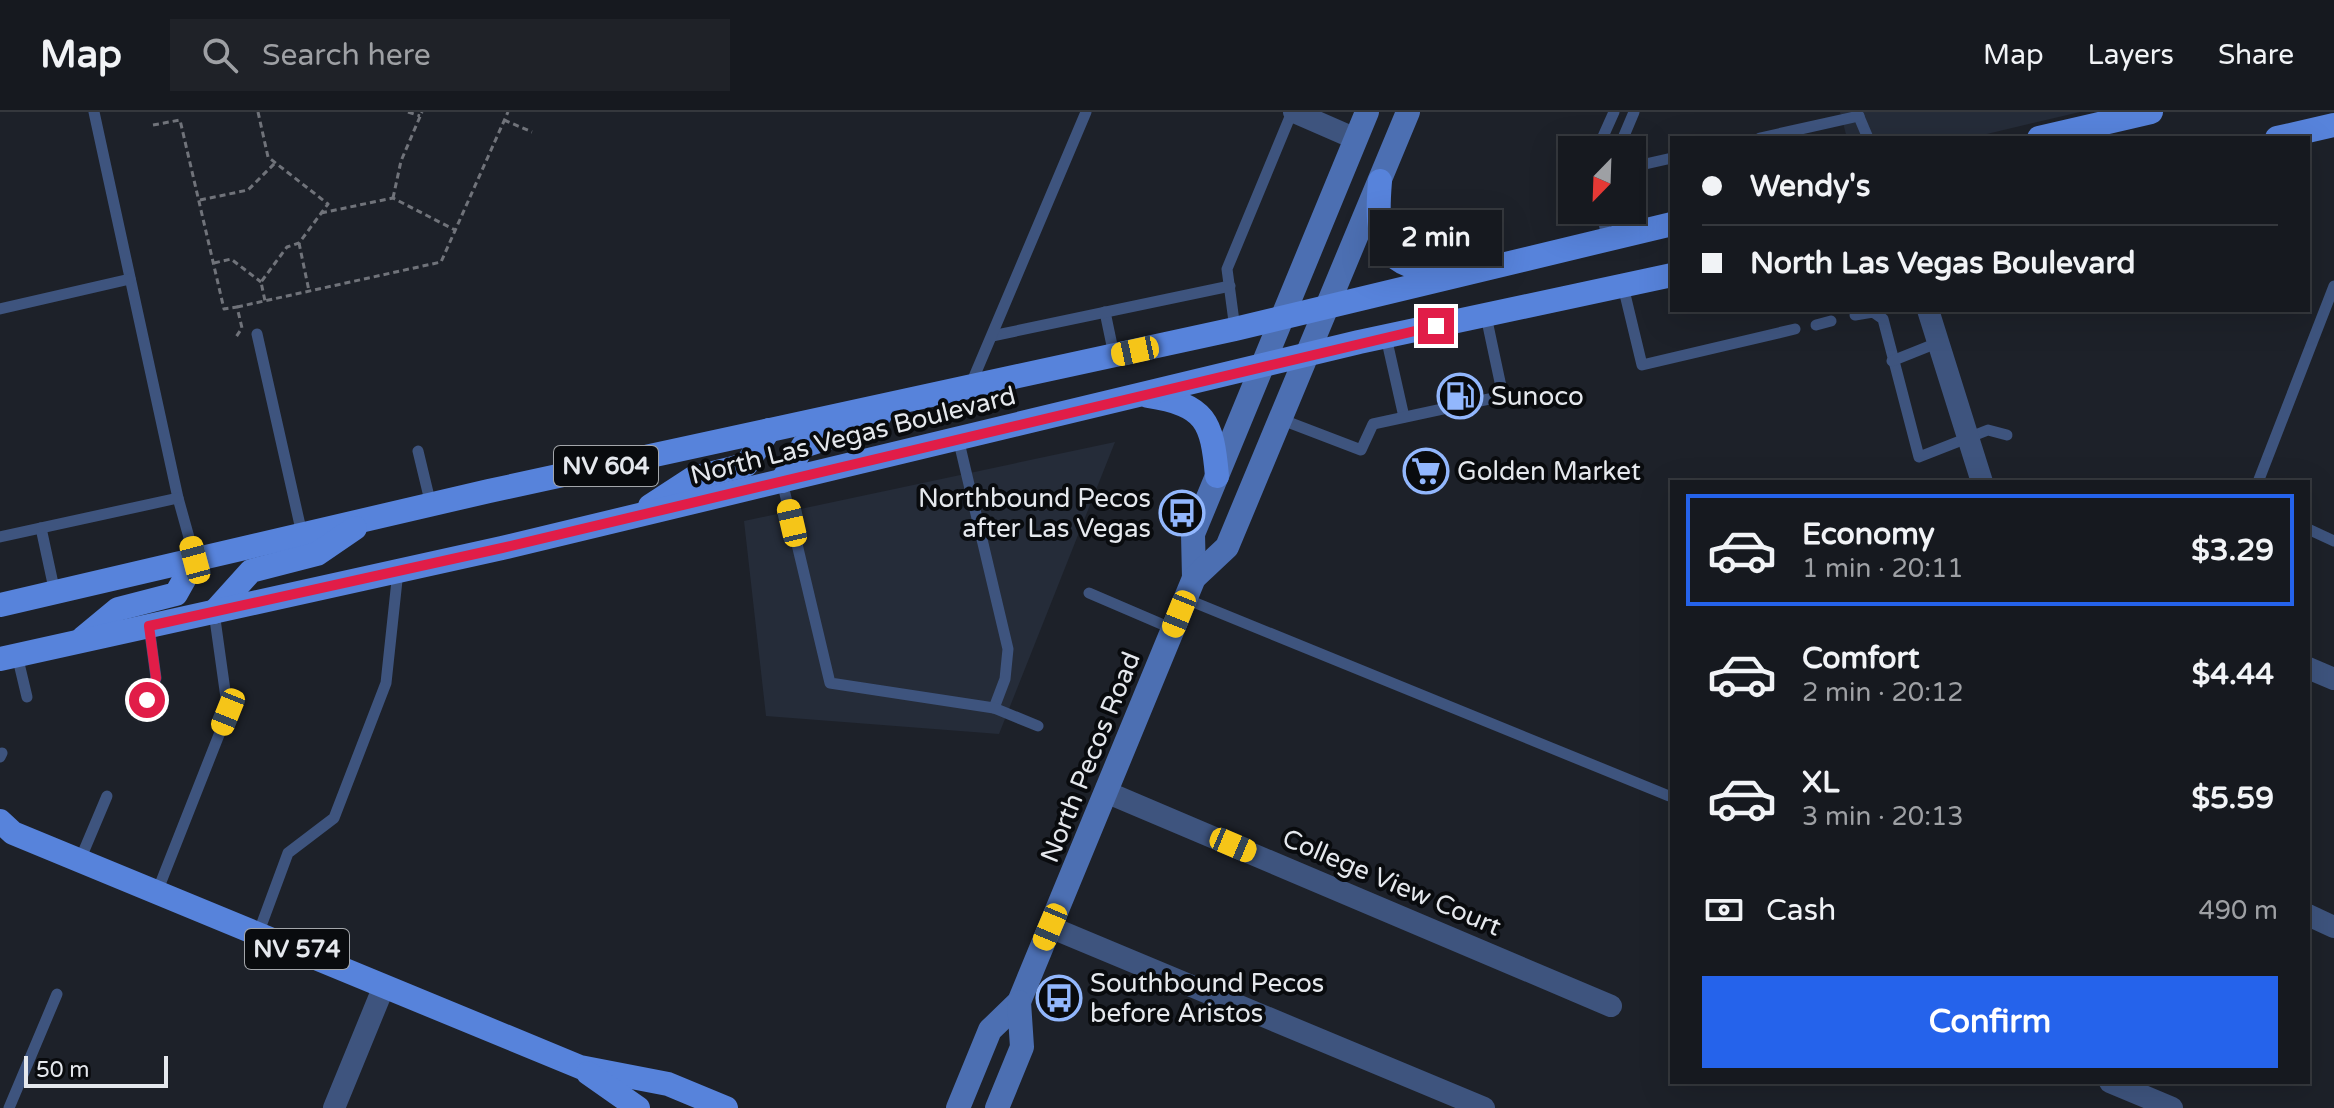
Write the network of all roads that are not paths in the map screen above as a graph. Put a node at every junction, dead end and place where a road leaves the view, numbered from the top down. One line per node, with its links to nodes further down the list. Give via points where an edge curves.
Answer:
1 (94, 112): 26 (lane)
2 (1086, 112): 42 (lane)
3 (1293, 112): 17 (street); 28 (lane, via 1227,269)
4 (1367, 112): 17 (main road, North Pecos Road)
5 (1408, 112): 20 (main road, North Pecos Road)
6 (1614, 112): 11 (lane)
7 (1634, 112): 12 (lane)
8 (2151, 112): 15 (main road)
9 (1858, 114): 13 (lane); 14 (lane)
10 (2334, 125): 16 (main road)
11 (1603, 136)
12 (1624, 136)
13 (1768, 136)
14 (1867, 136)
15 (2048, 136)
16 (2286, 136)
17 (1356, 139): 36 (main road, North Pecos Road)
18 (1670, 158): 19 (lane)
19 (1646, 164)
20 (1380, 181): 24 (main road, via 1378,226 1392,258 1434,272); 30 (main road, North Pecos Road)
21 (1604, 224): 23 (lane)
22 (1670, 224): 23 (main road, North Las Vegas Boulevard / NV 604)
23 (1607, 240): 24 (main road, North Las Vegas Boulevard / NV 604)
24 (1469, 274): 30 (main road, North Las Vegas Boulevard / NV 604)
25 (1670, 275): 27 (main road, North Las Vegas Boulevard / NV 604)
26 (130, 279): 31 (lane); 63 (lane)
27 (1623, 285): 35 (main road, North Las Vegas Boulevard / NV 604); 40 (lane, via 1642,365)
28 (1230, 286): 32 (lane); 39 (lane)
29 (2334, 286): 61 (lane)
30 (1327, 308): 36 (main road, North Las Vegas Boulevard / NV 604); 46 (main road, North Pecos Road)
31 (0, 309)
32 (1105, 312): 42 (lane); 45 (lane)
33 (1929, 312): 44 (street)
34 (1855, 315): 47 (lane, via 1880,314)
35 (1486, 316): 43 (main road, North Las Vegas Boulevard / NV 604); 52 (lane, via 1503,396)
36 (1282, 318): 39 (main road, North Las Vegas Boulevard / NV 604); 48 (main road, North Pecos Road)
37 (1831, 321): 38 (lane)
38 (1816, 325)
39 (1235, 329): 45 (main road, North Las Vegas Boulevard / NV 604)
40 (1795, 329)
41 (257, 334): 69 (lane)
42 (992, 336): 49 (lane)
43 (1386, 337): 46 (main road, North Las Vegas Boulevard / NV 604); 52 (lane)
44 (1937, 343): 47 (lane); 56 (street)
45 (1114, 355): 49 (main road, North Las Vegas Boulevard / NV 604)
46 (1307, 355): 48 (main road, North Las Vegas Boulevard / NV 604); 53 (main road, North Pecos Road)
47 (1892, 361): 56 (lane, via 1919,457)
48 (1262, 365): 50 (main road, North Las Vegas Boulevard / NV 604); 59 (main road, North Pecos Road)
49 (970, 387): 51 (main road, North Las Vegas Boulevard / NV 604)
50 (1137, 395): 57 (main road, North Las Vegas Boulevard / NV 604); 59 (main road, via 1175,400 1202,416 1212,432)
51 (911, 399): 54 (main road, North Las Vegas Boulevard / NV 604); 62 (main road, via 850,431 803,446)
52 (1404, 417): 53 (lane, via 1373,424 1361,450)
53 (1280, 419): 74 (main road, North Pecos Road, via 1227,547)
54 (769, 430): 64 (main road, North Las Vegas Boulevard / NV 604); 65 (main road, via 746,465 693,478)
55 (2007, 435): 56 (lane, via 1988,430)
56 (1967, 437): 60 (street)
57 (958, 438): 62 (main road, North Las Vegas Boulevard / NV 604); 87 (lane, via 1008,649 1005,679)
58 (418, 451): 64 (lane)
59 (1217, 476): 74 (main road, North Pecos Road, via 1193,534)
60 (1981, 480)
61 (2259, 480)
62 (782, 481): 65 (main road, North Las Vegas Boulevard / NV 604); 87 (lane, via 830,683)
63 (178, 498): 67 (lane); 72 (lane)
64 (431, 505): 66 (main road, North Las Vegas Boulevard / NV 604)
65 (635, 516): 73 (main road, North Las Vegas Boulevard / NV 604)
66 (367, 520): 69 (main road, North Las Vegas Boulevard / NV 604); 78 (main road, via 317,554 251,571)
67 (41, 528): 70 (lane); 75 (lane)
68 (2310, 530): 71 (lane)
69 (302, 535): 72 (main road, North Las Vegas Boulevard / NV 604)
70 (0, 537)
71 (2334, 541)
72 (195, 560): 75 (main road, North Las Vegas Boulevard / NV 604); 81 (main road, via 176,594 118,609)
73 (398, 571): 78 (main road, North Las Vegas Boulevard / NV 604); 98 (lane, via 381,697 334,818 288,853)
74 (1190, 588): 80 (main road, North Pecos Road); 91 (lane)
75 (55, 593): 77 (main road, North Las Vegas Boulevard / NV 604)
76 (1089, 593): 80 (lane)
77 (0, 605)
78 (214, 612): 79 (main road, North Las Vegas Boulevard / NV 604); 94 (lane, via 228,712)
79 (149, 626): 81 (main road, North Las Vegas Boulevard / NV 604); 86 (lane, via 156,678)
80 (1173, 630): 89 (main road, North Pecos Road)
81 (78, 642): 82 (main road, North Las Vegas Boulevard / NV 604)
82 (9, 657): 85 (lane)
83 (2310, 669): 84 (street)
84 (2334, 679)
85 (27, 697)
86 (147, 700)
87 (994, 708): 88 (lane)
88 (1038, 726)
89 (1106, 792): 96 (main road, North Pecos Road); 102 (street, College View Court)
90 (107, 796): 93 (lane)
91 (1669, 796)
92 (4, 829): 93 (main road, NV 574)
93 (80, 860): 94 (main road, NV 574)
94 (157, 892): 98 (main road, NV 574)
95 (2310, 916): 97 (street)
96 (1050, 927): 101 (main road, North Pecos Road); 111 (street)
97 (2334, 927)
98 (258, 934): 99 (main road, NV 574)
99 (384, 986): 103 (main road, NV 574); 106 (street)
100 (57, 994): 105 (lane)
101 (1019, 1002): 109 (main road, North Pecos Road, via 990,1030); 110 (main road, North Pecos Road, via 1022,1047)
102 (1611, 1006)
103 (580, 1067): 107 (main road, NV 574); 108 (main road, NV 574, via 668,1084)
104 (2115, 1084): 112 (street)
105 (9, 1108)
106 (334, 1108)
107 (638, 1108)
108 (726, 1108)
109 (958, 1108)
110 (997, 1108)
111 (1484, 1108)
112 (2172, 1108)

